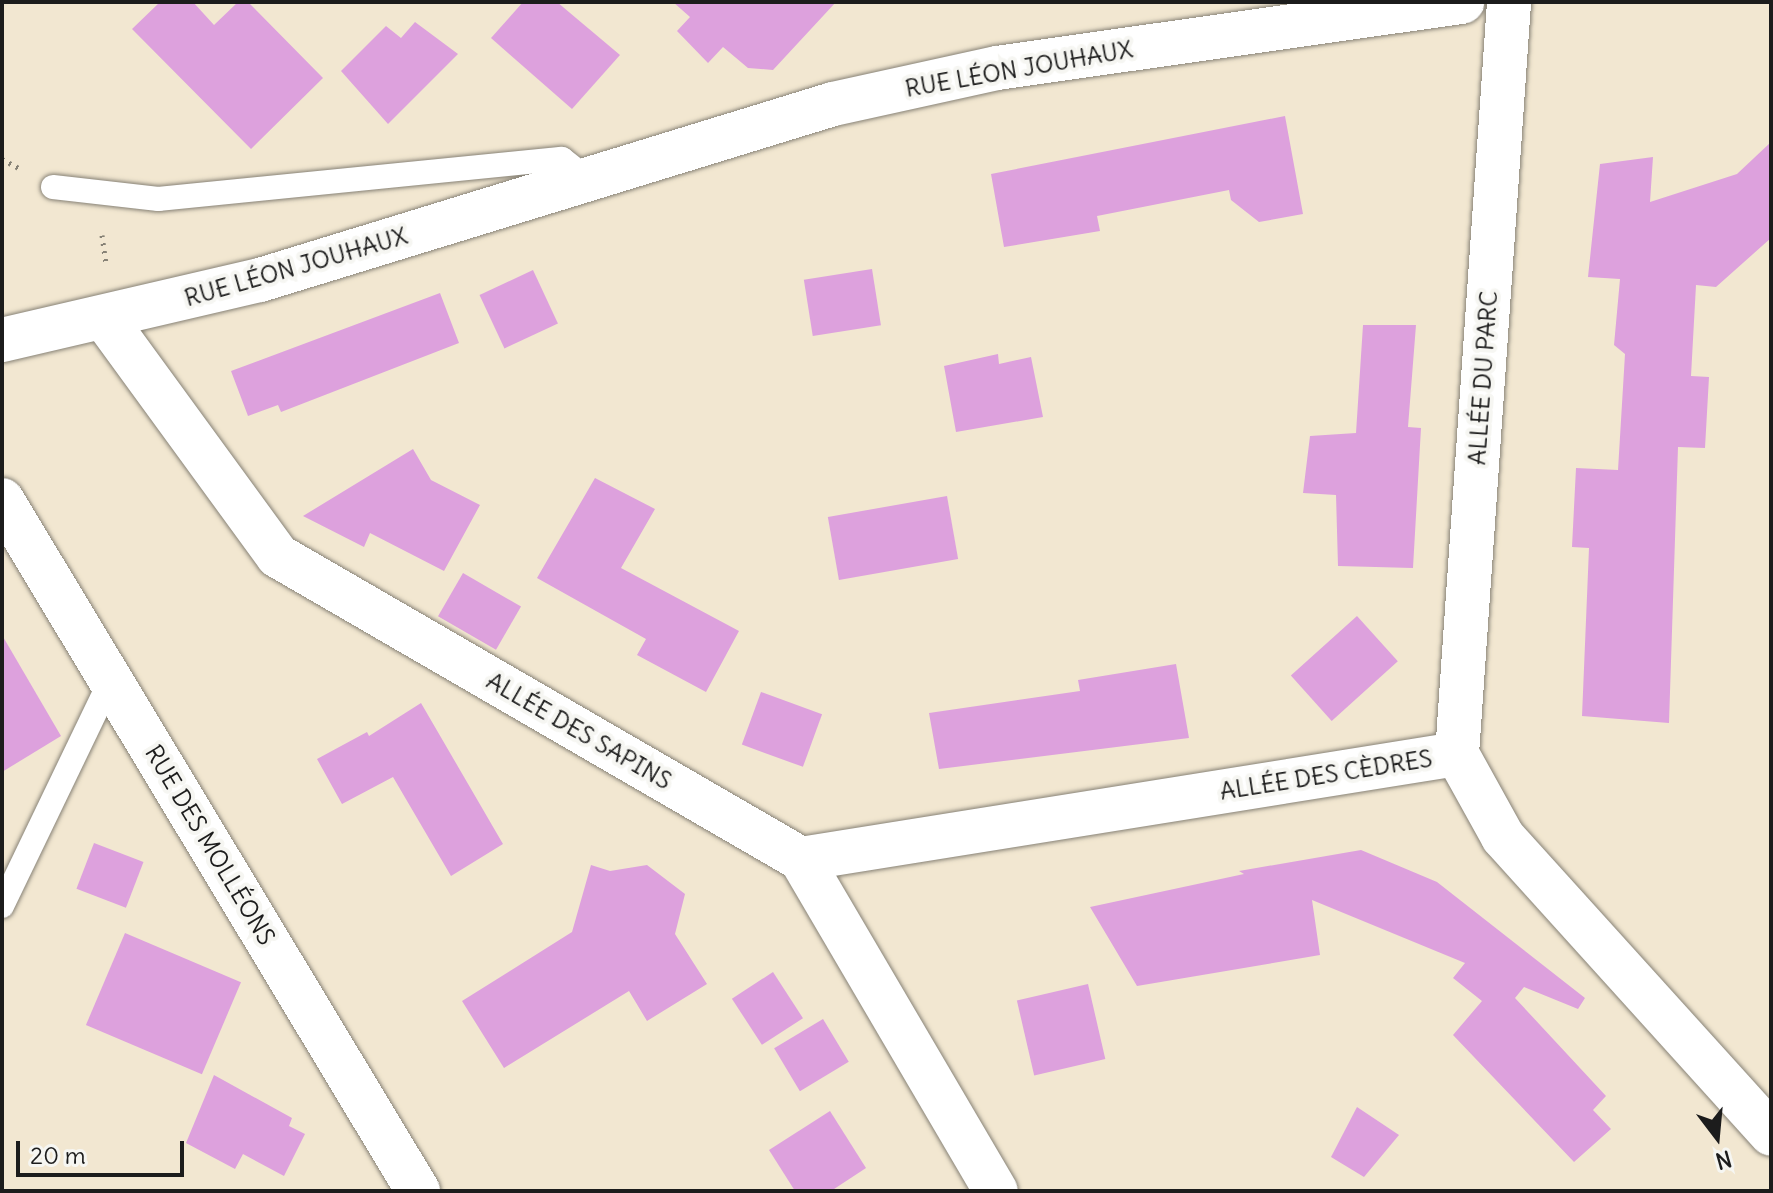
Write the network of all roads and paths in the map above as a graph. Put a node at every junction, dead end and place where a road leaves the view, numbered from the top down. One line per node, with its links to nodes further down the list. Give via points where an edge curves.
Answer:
1 (1462, 2): 3 (street, RUE LÉON JOUHAUX, via 997,68 817,108)
2 (1509, 2): 9 (street, ALLÉE DU PARC)
3 (585, 177): 4 (lane, via 562,159 158,199); 5 (street, RUE LÉON JOUHAUX, via 402,239)
4 (53, 187)
5 (105, 319): 6 (street, RUE LÉON JOUHAUX); 10 (street, ALLÉE DES SAPINS, via 278,556)
6 (2, 340)
7 (2, 500): 8 (street, RUE DES MOLLÉONS)
8 (111, 680): 11 (lane); 13 (street, RUE DES MOLLÉONS)
9 (1457, 754): 10 (street, ALLÉE DES CÈDRES); 12 (street, ALLÉE DES CÈDRES, via 1503,837)
10 (801, 859): 14 (street, ALLÉE DES SAPINS)
11 (2, 906)
12 (1771, 1134)
13 (418, 1191)
14 (996, 1191)

